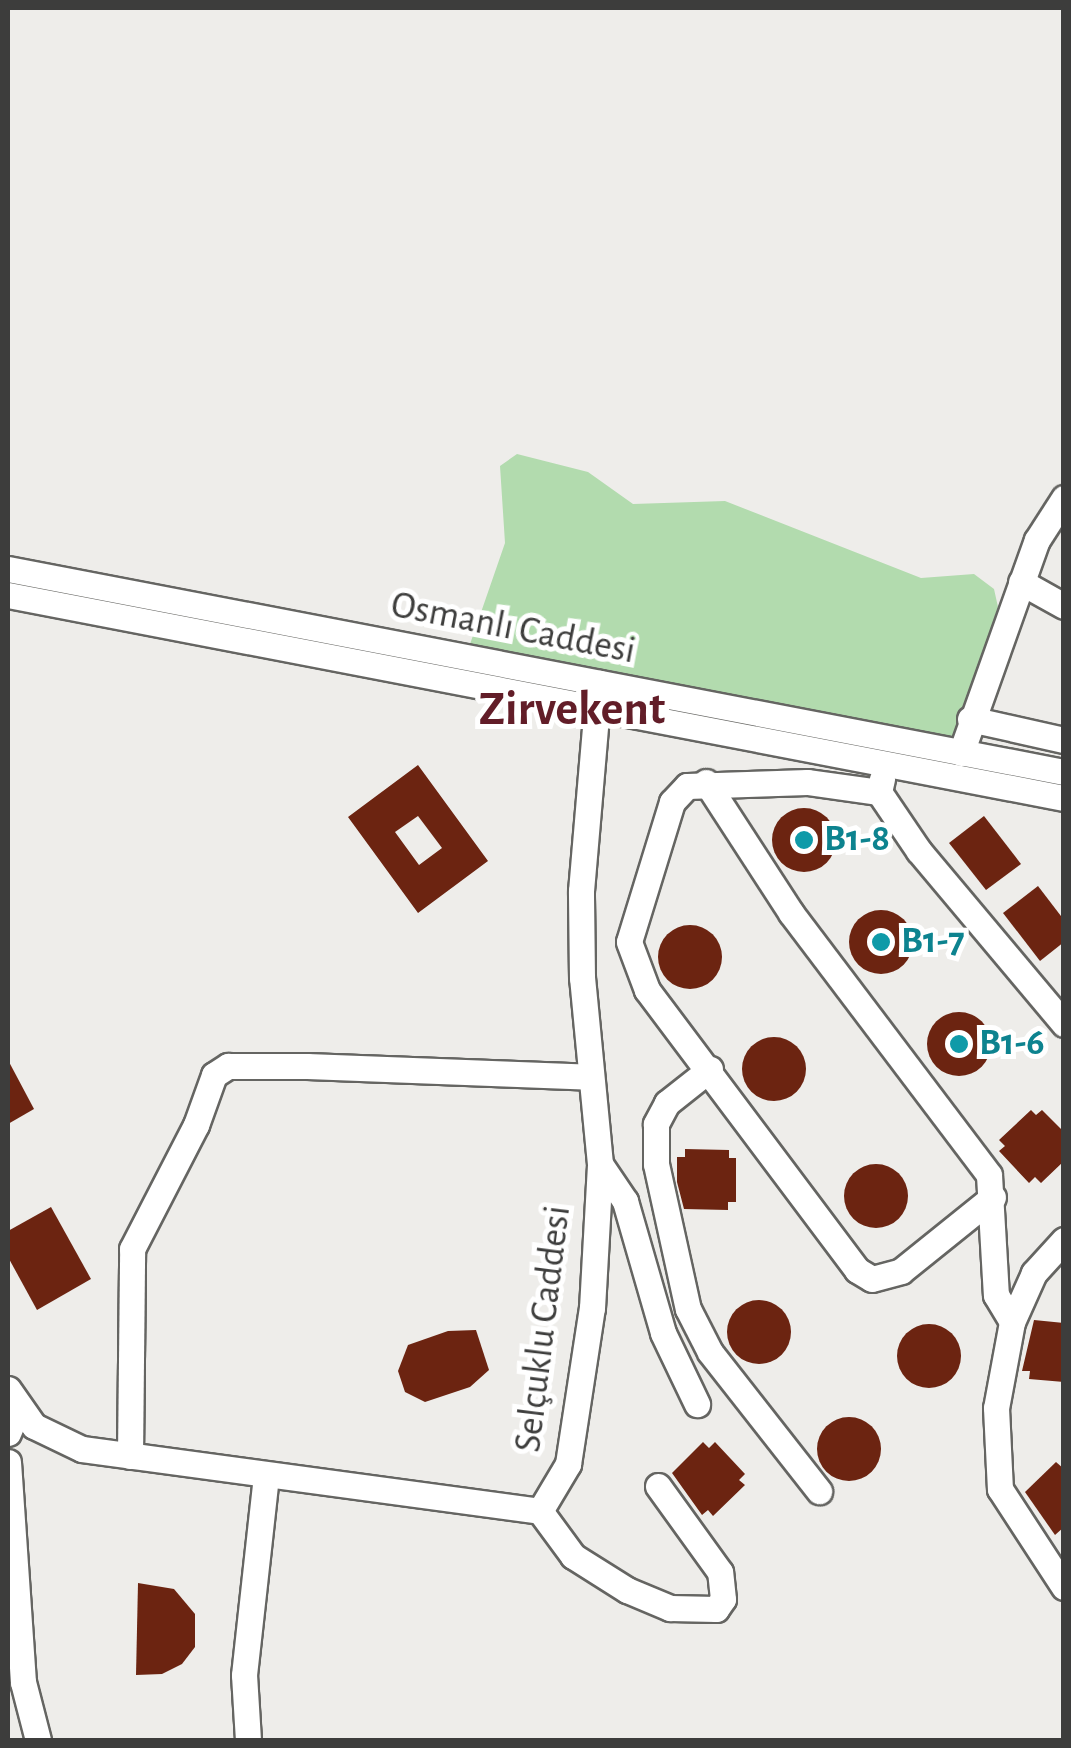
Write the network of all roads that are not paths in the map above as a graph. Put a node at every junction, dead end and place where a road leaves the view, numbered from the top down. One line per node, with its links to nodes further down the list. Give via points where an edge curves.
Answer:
1 (1064, 498): 3 (street)
2 (8, 569): 6 (street, Osmanlı Caddesi)
3 (1021, 582): 5 (street); 7 (street)
4 (8, 595): 6 (street, Osmanlı Caddesi)
5 (1064, 606)
6 (597, 696): 9 (street, Osmanlı Caddesi); 17 (street, Selçuklu Caddesi, via 581,891)
7 (970, 719): 8 (street); 10 (street)
8 (1064, 740)
9 (888, 752): 10 (street, Osmanlı Caddesi); 13 (street); 14 (street, Osmanlı Caddesi)
10 (961, 753): 11 (street, Osmanlı Caddesi)
11 (1064, 772)
12 (706, 782): 13 (street, via 807,782); 16 (street, via 687,786 672,802 629,942 647,990); 19 (street, via 790,913 965,1136 989,1175)
13 (880, 792): 15 (street, via 919,851)
14 (1064, 798)
15 (1064, 1024)
16 (710, 1070): 19 (street, via 857,1270 872,1280 902,1271); 29 (street, via 666,1103 656,1124 656,1164 688,1308 710,1352)
17 (590, 1077): 18 (street, Selçuklu Caddesi); 25 (street, via 307,1066 228,1066 214,1075 196,1125 132,1249)
18 (600, 1164): 23 (street, via 625,1200 663,1333); 30 (street, Selçuklu Caddesi, via 592,1308 575,1432 568,1464)
19 (993, 1197): 21 (street, via 996,1296)
20 (1064, 1240): 21 (street, via 1034,1273)
21 (1012, 1322): 31 (street, via 996,1408 1000,1489)
22 (13, 1398): 24 (street); 25 (street, via 58,1441)
23 (697, 1404)
24 (8, 1433)
25 (130, 1456): 27 (street)
26 (8, 1462): 32 (street, via 22,1682)
27 (266, 1476): 30 (street); 33 (street, via 244,1675)
28 (658, 1486): 30 (street, via 720,1572 723,1599 716,1609 670,1608 627,1590 574,1556)
29 (818, 1492)
30 (540, 1511)
31 (1064, 1587)
32 (38, 1740)
33 (248, 1740)

